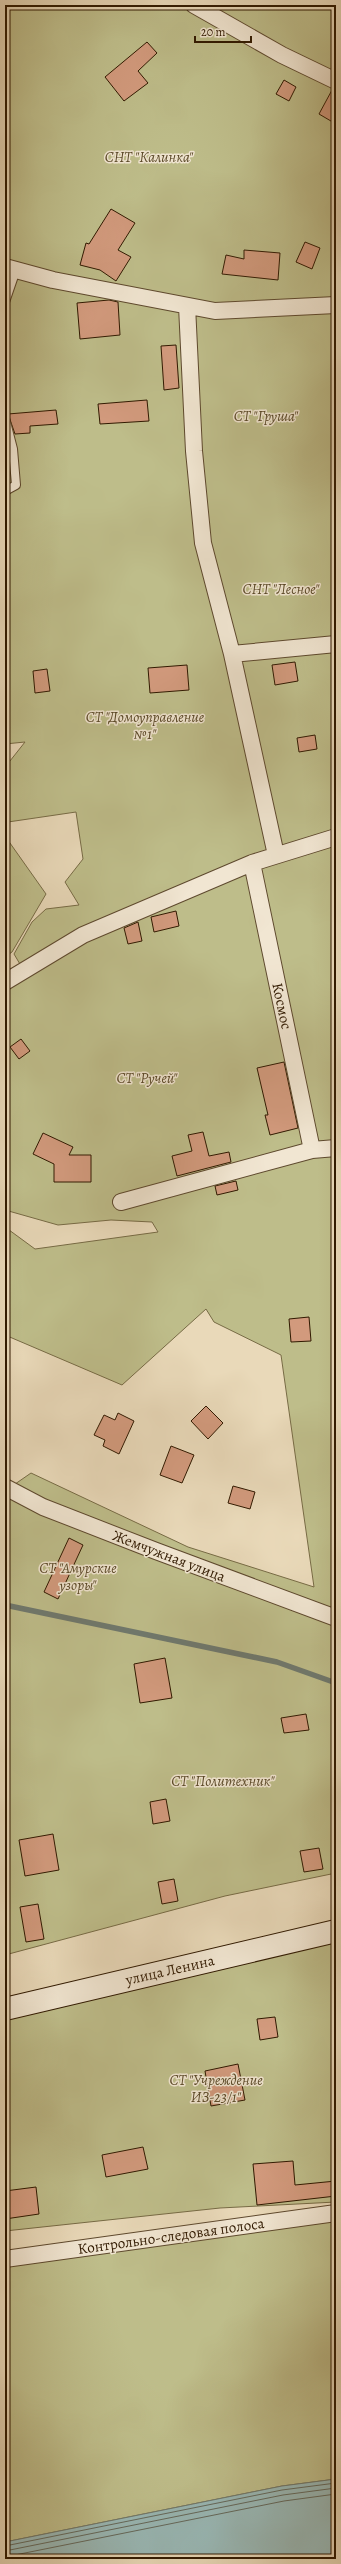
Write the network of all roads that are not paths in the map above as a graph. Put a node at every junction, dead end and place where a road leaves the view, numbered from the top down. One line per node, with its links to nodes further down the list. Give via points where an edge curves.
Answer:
1 (194, 5): 2 (street, via 282,55)
2 (336, 81)
3 (11, 268): 4 (lane); 6 (street, via 53,280)
4 (5, 302)
5 (336, 305): 6 (street, via 215,311)
6 (187, 306): 10 (street, via 194,451 203,543)
7 (5, 418): 8 (lane, via 13,450 16,485)
8 (5, 491)
9 (336, 644): 10 (street)
10 (232, 654): 12 (street)
11 (336, 837): 12 (street)
12 (276, 855): 13 (street)
13 (252, 863): 14 (street, via 83,935); 16 (street, Космос)
14 (5, 982)
15 (336, 1148): 16 (street)
16 (312, 1150): 17 (street)
17 (121, 1202)
18 (5, 1487): 19 (street, Жемчужная улица, via 43,1507 272,1596)
19 (336, 1618)
20 (336, 1931): 21 (street, улица Ленина)
21 (5, 2010)
22 (336, 2213): 23 (street, Контрольно-следовая полоса)
23 (5, 2259)

